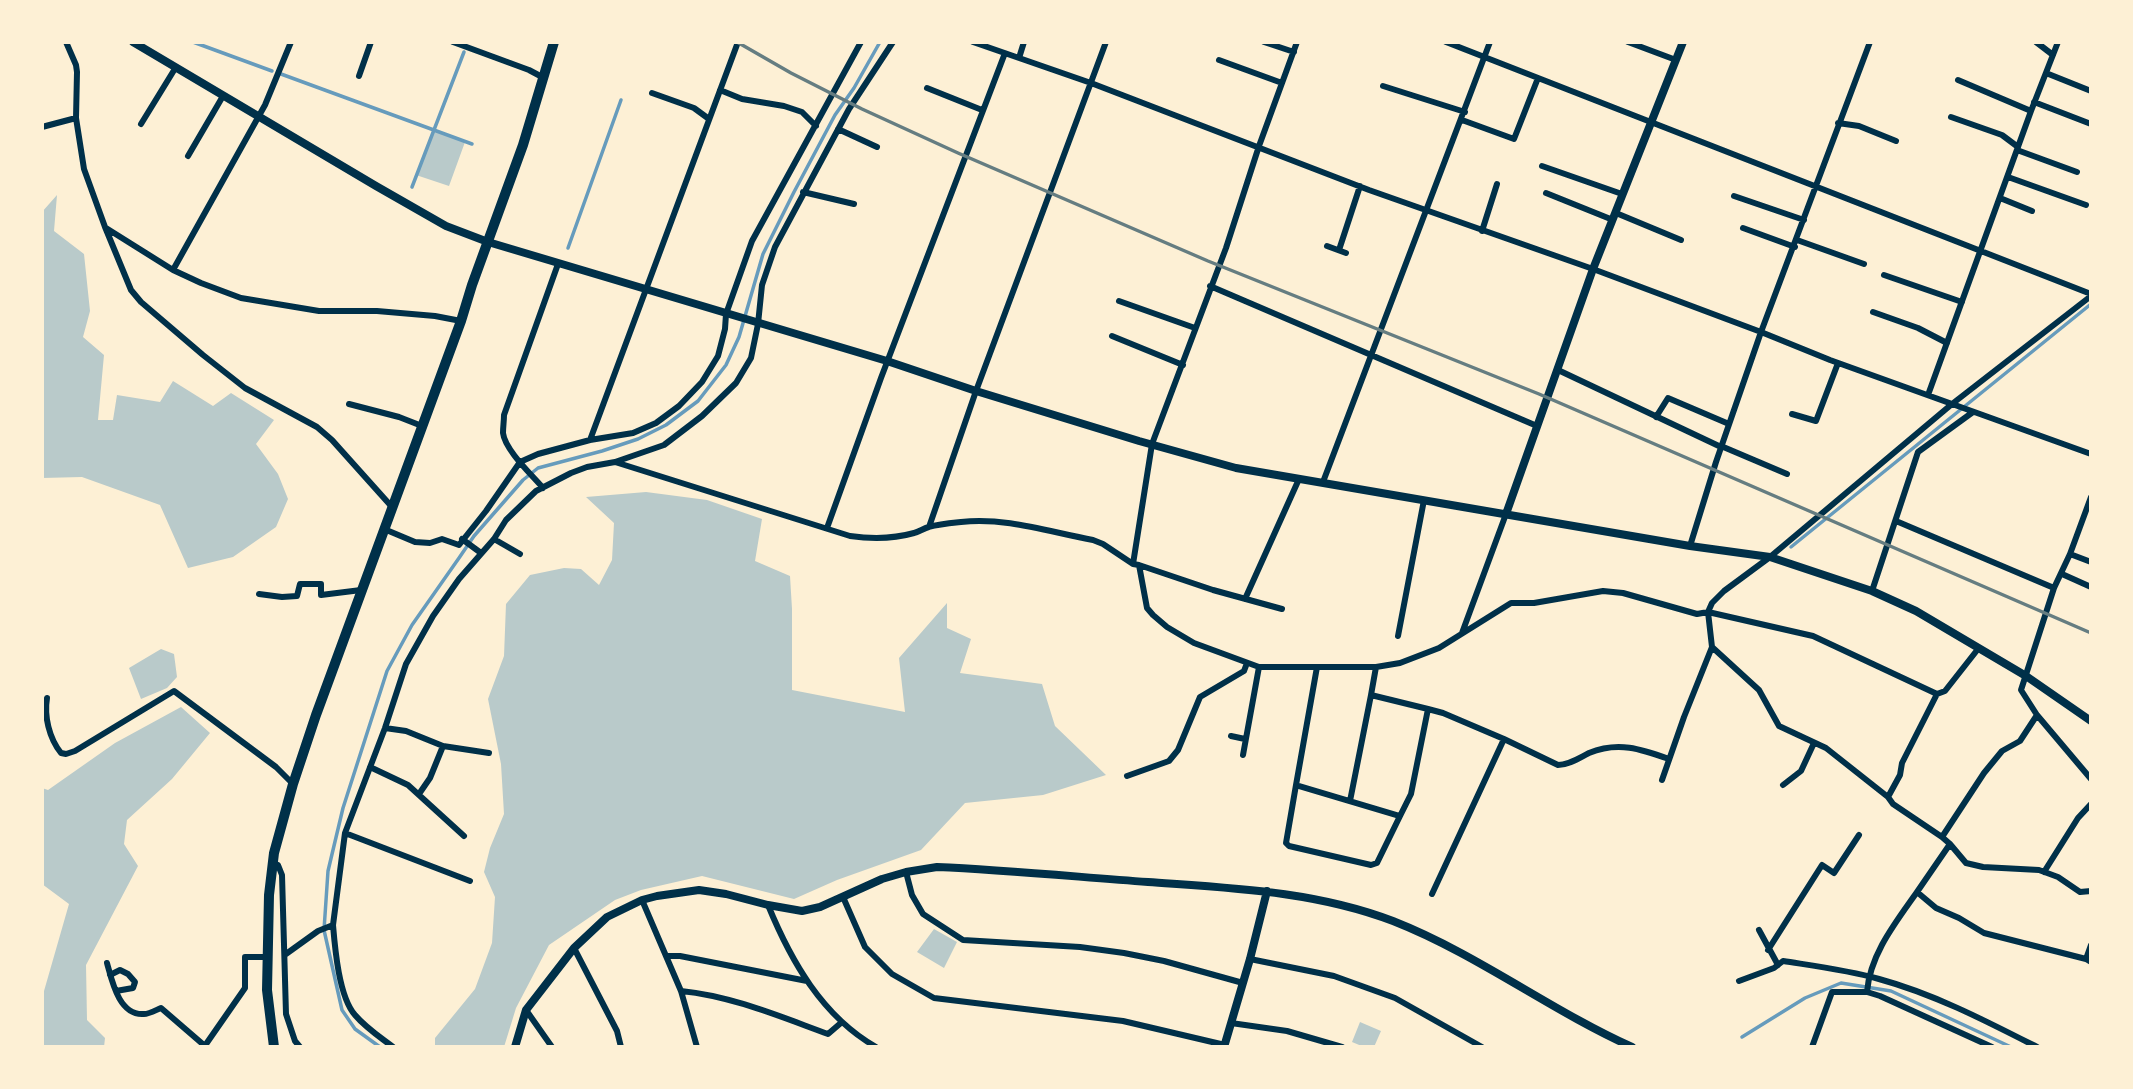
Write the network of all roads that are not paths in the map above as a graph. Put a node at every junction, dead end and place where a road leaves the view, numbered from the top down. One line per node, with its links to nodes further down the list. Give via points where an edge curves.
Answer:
1 (66, 42): 49 (street, via 77,72)
2 (134, 42): 29 (street)
3 (291, 42): 47 (street)
4 (371, 42): 31 (street)
5 (453, 42): 32 (street)
6 (554, 42): 32 (highway)
7 (738, 42): 39 (street)
8 (861, 42): 56 (street)
9 (893, 42): 58 (street)
10 (973, 42): 23 (street)
11 (1024, 42): 25 (street)
12 (1106, 42): 35 (street)
13 (1264, 42): 22 (street)
14 (1297, 42): 22 (street)
15 (1446, 42): 26 (street)
16 (1490, 42): 26 (street)
17 (1628, 42): 28 (street)
18 (1683, 42): 28 (street)
19 (1870, 42): 53 (street)
20 (2036, 42): 24 (street)
21 (2059, 42): 24 (street)
22 (1294, 52): 36 (street)
23 (1005, 53): 25 (street); 44 (street)
24 (2053, 55): 30 (street)
25 (1019, 58): 35 (street)
26 (1486, 58): 33 (street); 46 (street)
27 (1219, 60): 36 (street)
28 (1676, 60): 52 (street)
29 (176, 67): 42 (street); 54 (street)
30 (2046, 73): 40 (street); 43 (street)
31 (359, 76)
32 (544, 78): 85 (highway)
33 (1538, 78): 51 (street, via 1514,139); 52 (street)
34 (1958, 80): 45 (street)
35 (1091, 83): 60 (street); 114 (street)
36 (1282, 83): 60 (street)
37 (1383, 86): 46 (street)
38 (927, 88): 44 (street)
39 (720, 90): 50 (street); 56 (street, via 802,112)
40 (2091, 91)
41 (652, 93): 50 (street, via 694,108)
42 (223, 96): 47 (street); 63 (street)
43 (2034, 102): 45 (street); 55 (street)
44 (982, 110): 110 (street)
45 (2031, 111): 62 (street)
46 (1465, 112): 51 (street)
47 (258, 117): 85 (street, via 446,226); 92 (street)
48 (1951, 117): 62 (street, via 2002,135)
49 (76, 118): 57 (street); 81 (street, via 84,169)
50 (709, 119): 95 (street)
51 (1462, 120): 77 (street)
52 (1653, 122): 69 (street); 72 (street)
53 (1838, 123): 59 (street); 69 (street)
54 (141, 124)
55 (2091, 124)
56 (816, 126): 102 (street, via 752,242)
57 (42, 127)
58 (838, 129): 61 (street); 70 (street)
59 (1896, 141)
60 (1259, 146): 68 (street); 94 (street)
61 (877, 147)
62 (2018, 148): 65 (street); 66 (street)
63 (188, 156)
64 (1542, 166): 72 (street)
65 (2077, 172)
66 (2008, 177): 74 (street); 76 (street)
67 (1497, 184): 83 (street)
68 (1360, 186): 77 (street); 87 (street, via 1343,251)
69 (1815, 187): 80 (street); 88 (street)
70 (803, 192): 75 (street); 104 (street, via 775,247)
71 (1546, 193): 79 (street)
72 (1622, 194): 79 (street)
73 (1734, 196): 80 (street)
74 (2000, 198): 78 (street); 88 (street)
75 (854, 204)
76 (2086, 205)
77 (1428, 210): 83 (street); 109 (street)
78 (2032, 211)
79 (1614, 216): 84 (street); 91 (street)
80 (1804, 220): 86 (street)
81 (105, 227): 92 (street); 136 (street, via 131,290 141,302 245,387 317,427)
82 (1743, 228): 86 (street)
83 (1482, 231): 91 (street)
84 (1681, 240)
85 (488, 242): 89 (street); 103 (highway)
86 (1796, 244): 90 (street); 106 (street)
87 (1327, 246)
88 (1981, 250): 96 (street); 98 (street)
89 (558, 264): 95 (street); 128 (street, via 504,415 503,434)
90 (1864, 264)
91 (1593, 269): 106 (street); 113 (street)
92 (173, 270): 103 (street, via 241,298 319,311 377,311)
93 (1884, 275): 98 (street)
94 (1210, 286): 105 (street); 109 (street)
95 (646, 291): 102 (street); 124 (street)
96 (2091, 295): 117 (street)
97 (1119, 300): 99 (street)
98 (1962, 302): 108 (street)
99 (1129, 304): 100 (street); 105 (street)
100 (1126, 312)
101 (1873, 312): 108 (street)
102 (730, 315): 104 (street); 124 (street, via 718,356 702,382 679,405 633,433)
103 (461, 321): 122 (highway)
104 (756, 323): 110 (street); 129 (street, via 751,358 736,383 664,445)
105 (1195, 328): 112 (street)
106 (1761, 332): 111 (street); 121 (street)
107 (1112, 335): 112 (street)
108 (1947, 343): 115 (street)
109 (1370, 355): 123 (street); 132 (street)
110 (887, 361): 114 (street); 140 (street)
111 (1838, 363): 115 (street); 119 (street, via 1816,421)
112 (1183, 365): 125 (street)
113 (1558, 370): 120 (street); 123 (street)
114 (976, 391): 125 (street); 139 (street)
115 (1928, 395): 117 (street)
116 (349, 404): 122 (street)
117 (1955, 405): 118 (street); 148 (street)
118 (1971, 411): 127 (street); 138 (street, via 1918,452)
119 (1792, 414)
120 (1656, 416): 121 (street, via 1668,398); 126 (street)
121 (1729, 424): 126 (street)
122 (422, 426): 136 (highway)
123 (1537, 426): 137 (street)
124 (590, 440): 128 (street)
125 (1153, 444): 131 (street, via 1236,468); 150 (street)
126 (1721, 447): 130 (street); 144 (street)
127 (2091, 454)
128 (520, 462): 133 (street); 143 (street)
129 (615, 462): 133 (street, via 587,467); 140 (street)
130 (1787, 474)
131 (1299, 479): 132 (street); 157 (street)
132 (1323, 482): 135 (street)
133 (543, 488): 142 (street, via 506,520)
134 (2091, 498): 147 (street)
135 (1424, 500): 137 (street); 161 (street)
136 (392, 507): 141 (highway)
137 (1506, 514): 144 (street); 160 (street)
138 (1896, 521): 153 (street); 155 (street)
139 (929, 527): 140 (street, via 869,539); 150 (street, via 990,520 1029,526 1103,544)
140 (827, 528)
141 (383, 529): 143 (street, via 415,542 430,544 442,539 458,545); 154 (highway)
142 (494, 539): 145 (street); 146 (street)
143 (463, 540): 145 (street)
144 (1690, 546): 148 (street)
145 (479, 552): 175 (street, via 433,616 406,664)
146 (520, 554)
147 (2070, 554): 149 (street); 151 (street)
148 (1770, 557): 155 (street); 159 (street, via 1724,591)
149 (2091, 562)
150 (1136, 564): 157 (street); 164 (street, via 1153,615 1194,643)
151 (2062, 574): 152 (street); 153 (street)
152 (2091, 587)
153 (2054, 588): 168 (street)
154 (361, 590): 156 (street, via 321,595 321,584 300,584 298,596); 188 (highway)
155 (1872, 591): 163 (street, via 1916,611)
156 (259, 594)
157 (1245, 599): 158 (street)
158 (1282, 609)
159 (1708, 612): 160 (street, via 1697,614 1603,591 1511,603); 162 (street); 169 (street, via 1813,636)
160 (1462, 633): 167 (street, via 1419,656)
161 (1398, 636)
162 (1712, 647): 179 (street, via 1759,690 1779,726); 183 (street)
163 (1978, 649): 168 (street); 169 (street, via 1945,691)
164 (1247, 663): 165 (street); 185 (street, via 1244,671 1200,697 1170,761)
165 (1259, 667): 166 (street); 177 (street)
166 (1317, 667): 167 (street); 189 (street)
167 (1376, 667): 170 (street)
168 (2026, 676): 173 (street, via 2021,690); 174 (street)
169 (1937, 694): 192 (street)
170 (1371, 695): 172 (street); 193 (street)
171 (47, 698): 188 (street, via 45,712 54,745 66,754 174,691)
172 (1428, 709): 178 (street); 195 (street, via 1411,794)
173 (2037, 715): 186 (street); 199 (street, via 2020,741 1990,765)
174 (2091, 721)
175 (385, 728): 180 (street); 184 (street)
176 (1231, 736): 177 (street)
177 (1245, 739): 182 (street)
178 (1504, 739): 183 (street, via 1558,765 1592,752 1627,746); 208 (street)
179 (1814, 743): 190 (street, via 1801,771); 192 (street)
180 (443, 746): 181 (street); 191 (street)
181 (489, 753)
182 (1243, 755)
183 (1669, 759): 187 (street)
184 (370, 767): 191 (street); 196 (street)
185 (1127, 776)
186 (2091, 779)
187 (1662, 780)
188 (293, 784): 201 (highway)
189 (1296, 785): 193 (street); 195 (street, via 1289,846 1371,865 1377,863)
190 (1783, 785)
191 (419, 794): 198 (street)
192 (1888, 797): 199 (street)
193 (1350, 801): 195 (street)
194 (2091, 804): 203 (street)
195 (1400, 816)
196 (345, 833): 204 (street); 212 (street)
197 (1859, 835): 216 (street, via 1834,873 1822,865)
198 (464, 836)
199 (1942, 836): 200 (street)
200 (1950, 844): 203 (street, via 1966,863); 207 (street)
201 (273, 863): 217 (street, via 282,875); 219 (highway)
202 (906, 872): 205 (street, via 968,868); 209 (street); 228 (street, via 923,915 963,940 1124,953)
203 (2044, 872): 206 (street, via 2080,892)
204 (470, 881)
205 (1267, 891): 220 (street); 247 (street, via 1321,900 1393,921 1464,954)
206 (2091, 891)
207 (1917, 892): 221 (street, via 1936,908 1984,933); 225 (street, via 1888,933)
208 (1432, 894)
209 (843, 897): 211 (street, via 802,911); 236 (street, via 865,947 892,974 934,998 1123,1021)
210 (642, 900): 211 (street, via 699,890); 215 (street, via 607,917); 218 (street)
211 (768, 905): 226 (street, via 781,938)
212 (331, 925): 217 (street); 239 (street, via 348,1005)
213 (1759, 930): 216 (street)
214 (2091, 945): 221 (street)
215 (574, 948): 232 (street); 242 (street)
216 (1769, 950): 223 (street)
217 (286, 954): 238 (street, via 286,1014)
218 (666, 956): 226 (street); 230 (street)
219 (267, 957): 235 (street, via 245,957 245,988); 237 (highway)
220 (1251, 958): 228 (street); 246 (street, via 1334,976 1395,998)
221 (2089, 960)
222 (107, 963): 224 (street)
223 (1778, 965): 225 (street, via 1783,961); 227 (street)
224 (110, 975): 229 (street); 229 (street, via 120,971 135,982 133,988)
225 (1868, 976): 231 (street); 250 (street, via 1974,1015)
226 (807, 981): 233 (street)
227 (1739, 981)
228 (1243, 983): 234 (street)
229 (116, 991): 235 (street, via 124,1006 134,1012 145,1014 160,1008)
230 (681, 991): 233 (street, via 754,1007 828,1034); 243 (street)
231 (1867, 992): 248 (street, via 1832,992); 249 (street)
232 (526, 1010): 240 (street); 241 (street)
233 (842, 1022): 244 (street)
234 (1231, 1023): 236 (street); 245 (street, via 1287,1031)
235 (205, 1046)
236 (1225, 1046)
237 (274, 1047)
238 (300, 1047)
239 (393, 1047)
240 (515, 1047)
241 (552, 1047)
242 (621, 1047)
243 (697, 1047)
244 (876, 1047)
245 (1342, 1047)
246 (1482, 1047)
247 (1632, 1047)
248 (1812, 1047)
249 (1992, 1047)
250 (2037, 1047)

